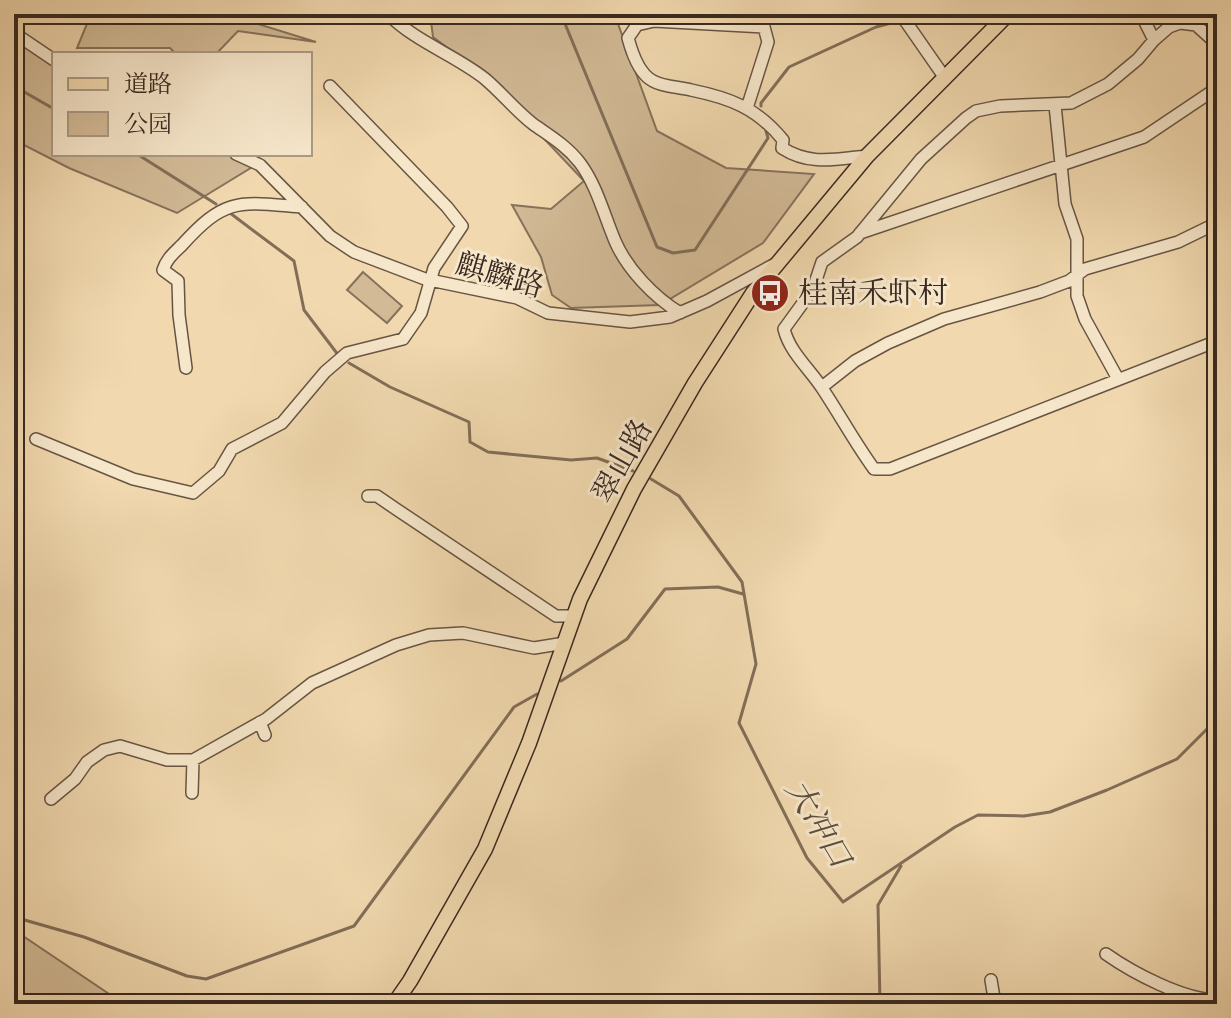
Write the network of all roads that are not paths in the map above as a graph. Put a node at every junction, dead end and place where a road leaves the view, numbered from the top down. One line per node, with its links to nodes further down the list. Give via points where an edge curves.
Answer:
1 (388, 14): 25 (street, via 412,36 484,78 580,163 624,258 663,302)
2 (907, 14): 11 (street, via 904,19)
3 (1008, 14): 11 (main road, 翠山路)
4 (1141, 14): 8 (street)
5 (1212, 14): 6 (street)
6 (1217, 21)
7 (14, 33): 10 (street)
8 (1154, 40): 9 (street, via 1180,23 1196,25); 14 (street, via 1108,84 1071,103)
9 (1217, 44)
10 (52, 59)
11 (945, 78): 17 (main road, 翠山路)
12 (330, 86): 24 (street, via 462,226)
13 (1217, 88): 18 (street, via 1144,137)
14 (1055, 105): 18 (street); 21 (street, via 976,111 921,159)
15 (747, 108): 15 (street, via 653,82 631,52 628,38 637,25 654,21 764,27 768,42); 17 (street, via 770,124 783,140 782,148 798,158)
16 (240, 156): 19 (street, 麒麟路, via 260,165)
17 (867, 156): 22 (main road, 翠山路)
18 (1062, 165): 21 (street); 23 (street, via 1065,204 1077,239)
19 (302, 207): 24 (street, 麒麟路, via 354,252); 27 (street, via 232,205 194,230 166,261 163,270 178,281)
20 (1217, 223): 23 (street, via 1178,242)
21 (860, 233): 29 (street, via 822,262 813,289 784,329 788,345)
22 (779, 261): 25 (street, 麒麟路); 32 (main road, 翠山路, via 695,383 634,489)
23 (1077, 275): 28 (street, via 1085,319); 29 (street, via 888,343)
24 (430, 280): 25 (street, 麒麟路, via 589,319 630,322); 30 (street, via 421,313 403,339 347,353 282,423 232,449 219,471 193,493 133,479)
25 (680, 313)
26 (1217, 341): 28 (street)
27 (186, 368)
28 (1118, 379): 29 (street, via 890,469 874,469)
29 (822, 387)
30 (36, 439)
31 (368, 496): 32 (street, via 377,496 556,616)
32 (574, 616): 33 (main road, 翠山路)
33 (565, 643): 34 (street, via 534,648 463,633 429,635 312,683); 42 (main road, 翠山路, via 485,849)
34 (260, 722): 35 (street); 36 (street)
35 (265, 735)
36 (193, 760): 37 (street); 38 (street, via 167,760 120,746 104,750)
37 (192, 793)
38 (51, 799)
39 (1106, 954): 41 (street, via 1177,991)
40 (991, 980): 43 (street)
41 (1217, 1000)
42 (394, 1004)
43 (995, 1004)

